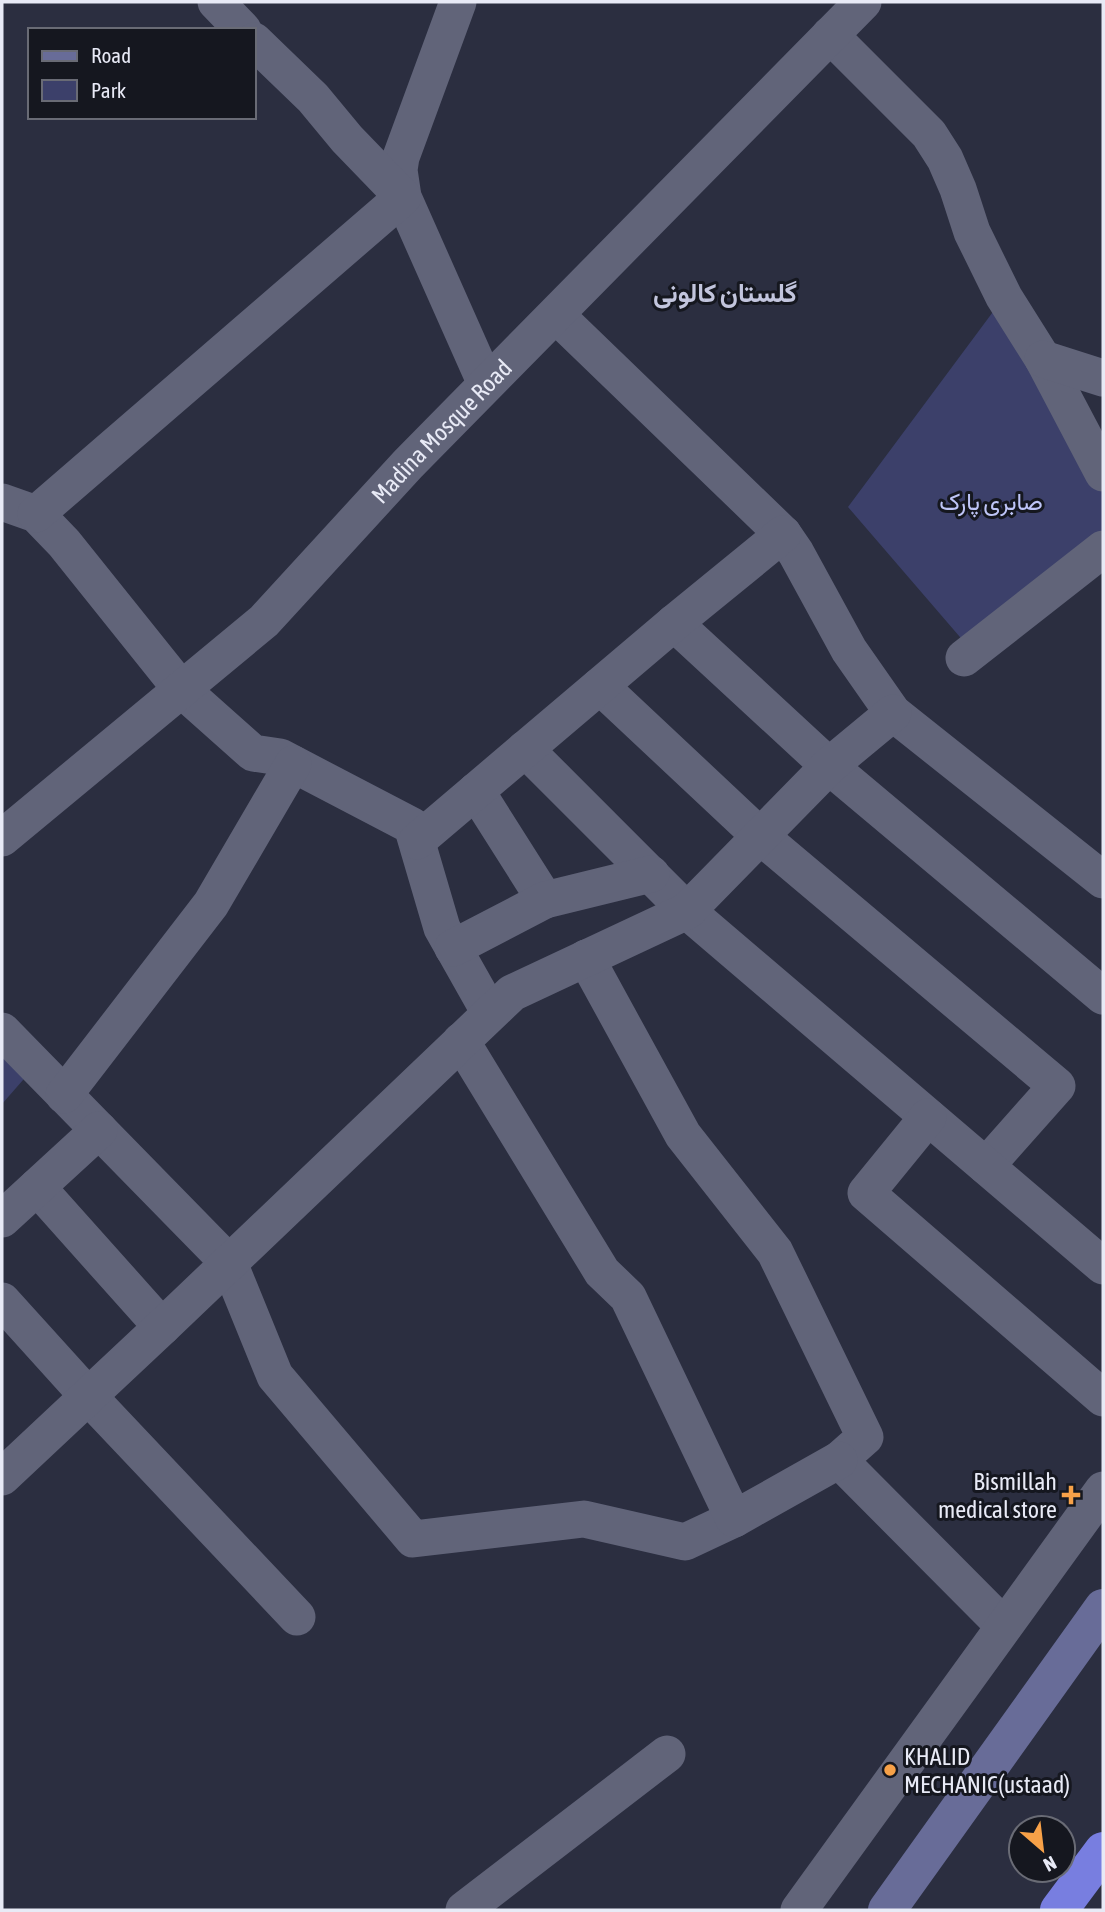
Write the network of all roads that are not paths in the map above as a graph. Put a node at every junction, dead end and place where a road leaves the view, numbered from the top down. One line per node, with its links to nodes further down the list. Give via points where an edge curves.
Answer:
1 (216, 2): 4 (street)
2 (458, 2): 7 (street, via 401,157)
3 (863, 2): 5 (street, Madina Mosque Road)
4 (241, 28)
5 (830, 35): 8 (street, Madina Mosque Road); 9 (street, via 929,134 945,159 972,232 1004,297)
6 (256, 43): 7 (street)
7 (403, 197): 11 (street); 14 (street)
8 (556, 314): 11 (street, Madina Mosque Road); 15 (street)
9 (1043, 359): 10 (street); 12 (street)
10 (1103, 378)
11 (486, 384): 20 (street, Madina Mosque Road, via 264,621)
12 (1103, 473)
13 (2, 502): 14 (street)
14 (36, 514): 20 (street)
15 (783, 534): 17 (street); 21 (street, via 849,650)
16 (1103, 549): 18 (street)
17 (674, 623): 19 (street); 24 (street)
18 (964, 658)
19 (600, 686): 22 (street); 26 (street)
20 (181, 689): 23 (street, via 253,753); 27 (street, Madina Mosque Road)
21 (893, 713): 24 (street); 30 (street)
22 (526, 749): 25 (street); 29 (street)
23 (293, 764): 28 (street, via 412,826); 39 (street, via 211,904)
24 (829, 766): 26 (street); 35 (street)
25 (476, 791): 28 (street); 31 (street)
26 (760, 836): 32 (street); 42 (street, via 1056,1086)
27 (2, 838)
28 (417, 841): 33 (street, via 442,928)
29 (650, 874): 31 (street); 32 (street)
30 (1103, 880)
31 (545, 900): 33 (street)
32 (687, 911): 34 (street); 40 (street)
33 (453, 948): 36 (street)
34 (586, 958): 36 (street, via 512,993); 51 (street, via 683,1135 775,1252 865,1437)
35 (1103, 996)
36 (490, 1013): 38 (street)
37 (2, 1031): 39 (street)
38 (461, 1041): 45 (street); 54 (street, via 602,1272 628,1297)
39 (64, 1095): 41 (street)
40 (928, 1117): 42 (street); 50 (street, via 866,1193)
41 (99, 1130): 43 (street); 45 (street)
42 (986, 1166): 46 (street)
43 (37, 1187): 44 (street); 48 (street)
44 (2, 1219)
45 (229, 1263): 48 (street); 54 (street, via 275,1376 413,1539 584,1519 685,1542)
46 (1103, 1266)
47 (2, 1301): 49 (street)
48 (162, 1327): 49 (street)
49 (88, 1396): 52 (street); 56 (street)
50 (1103, 1398)
51 (839, 1460): 54 (street); 57 (street)
52 (2, 1477)
53 (1103, 1490): 57 (street)
54 (734, 1519)
55 (1103, 1608): 62 (main road)
56 (298, 1616)
57 (1004, 1626): 61 (street)
58 (667, 1754): 60 (street)
59 (1103, 1851): 63 (highway)
60 (464, 1910)
61 (799, 1910)
62 (887, 1910)
63 (1059, 1910)

